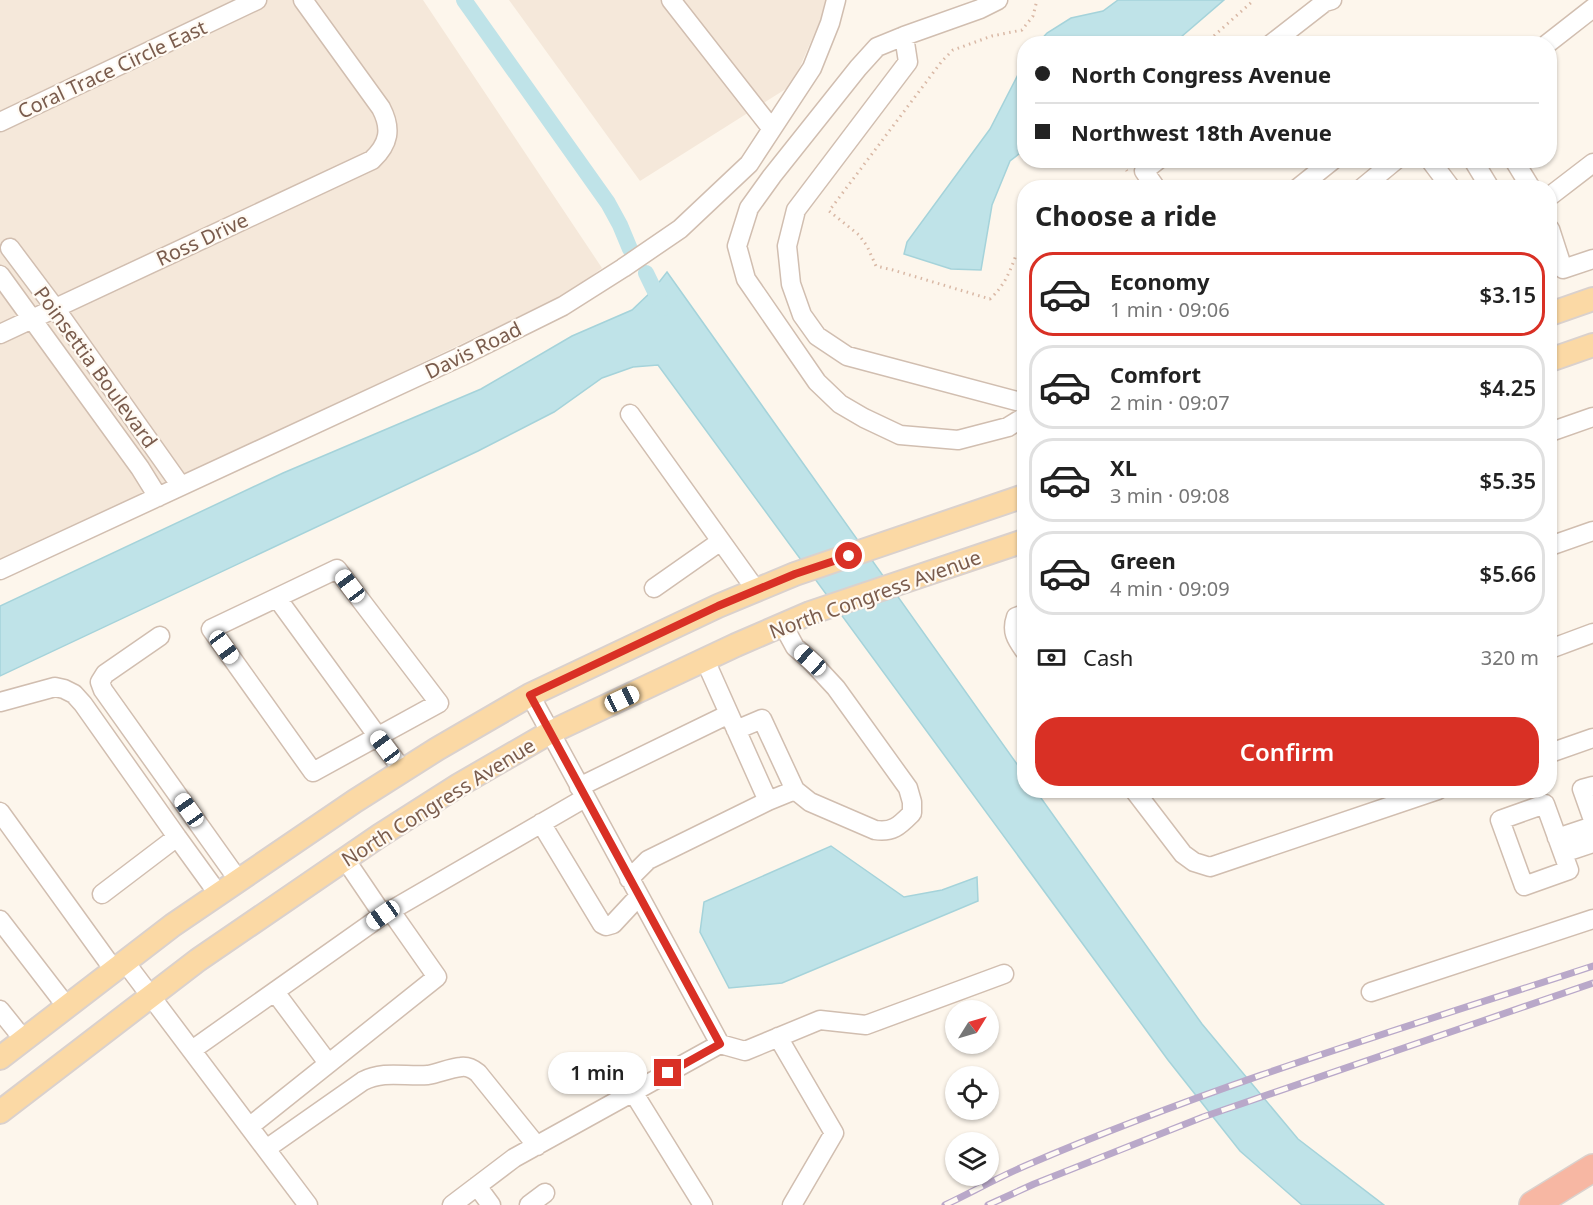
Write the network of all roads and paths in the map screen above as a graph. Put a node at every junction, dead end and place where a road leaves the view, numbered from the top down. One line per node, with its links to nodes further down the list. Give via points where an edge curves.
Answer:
1 (257, 0): 16 (street, Coral Trace Circle East)
2 (303, 0): 32 (street, Ross Drive, via 381,108 388,130 380,152 372,160)
3 (671, 0): 17 (street)
4 (836, 0): 17 (street, Davis Road, via 812,68)
5 (998, 0): 12 (street)
6 (1037, 0): 28 (path, via 1033,16 1022,30 953,50 942,61 829,211 859,235 876,266 990,299 1000,290)
7 (1254, 0): 13 (path)
8 (1332, 0): 14 (street)
9 (1593, 8): 11 (street)
10 (1593, 22): 11 (street)
11 (1562, 32): 15 (street)
12 (904, 36): 34 (street, via 908,62 796,210 787,246 791,284); 36 (street, via 877,47 858,68 749,208 737,246 746,279)
13 (1214, 36)
14 (1281, 36)
15 (1557, 36)
16 (0, 122)
17 (772, 129): 45 (street, Davis Road, via 749,164 680,229 563,306)
18 (1593, 163): 25 (street)
19 (1148, 168): 22 (street, via 1144,171)
20 (1323, 168): 23 (street)
21 (1386, 168): 24 (street)
22 (1150, 180)
23 (1308, 180)
24 (1372, 180)
25 (1557, 191)
26 (10, 248): 32 (street, Poinsettia Boulevard)
27 (1557, 251): 29 (street, via 1563,269)
28 (1017, 256)
29 (1593, 259)
30 (0, 275): 35 (street, Poinsettia Boulevard)
31 (1593, 299): 33 (main road)
32 (55, 308): 35 (street, Ross Drive); 45 (street, Poinsettia Boulevard)
33 (1557, 312)
34 (802, 315): 36 (street); 40 (street, via 817,336 847,356)
35 (32, 318): 37 (street, Ross Drive); 46 (street, Poinsettia Boulevard)
36 (780, 329): 43 (street, via 817,382 840,404 900,435 958,440)
37 (0, 334)
38 (1593, 345): 39 (main road)
39 (1557, 358)
40 (1017, 401)
41 (630, 414): 49 (street)
42 (1593, 417): 44 (street)
43 (1017, 421)
44 (1557, 430)
45 (181, 486): 46 (street, Davis Road)
46 (158, 497): 52 (street, Davis Road)
47 (1017, 498): 54 (main road)
48 (1593, 531): 51 (street)
49 (721, 541): 53 (street); 54 (street)
50 (1017, 543): 57 (main road, North Congress Avenue)
51 (1557, 544)
52 (0, 570)
53 (654, 588)
54 (756, 590): 63 (main road)
55 (277, 598): 67 (street); 67 (street, via 337,569 439,703); 67 (street, via 211,629 313,772)
56 (1017, 617): 60 (street, via 1013,626)
57 (783, 625): 62 (main road, North Congress Avenue); 72 (street, via 795,647 836,688 909,788 912,813 894,828 875,830 810,802)
58 (1593, 633): 61 (street)
59 (160, 636): 85 (street, via 105,674 100,682)
60 (1017, 640)
61 (1557, 646)
62 (705, 660): 65 (street); 66 (main road, North Congress Avenue)
63 (530, 695): 66 (street); 70 (main road)
64 (0, 702): 81 (street, via 55,687 74,694)
65 (733, 722): 72 (street, via 762,719); 73 (street); 76 (street)
66 (549, 733): 73 (street); 83 (main road, North Congress Avenue, via 459,785)
67 (378, 737): 70 (street)
68 (1593, 738): 69 (street)
69 (1557, 751)
70 (403, 771): 85 (main road)
71 (1593, 786): 78 (street, via 1582,789)
72 (795, 790): 76 (street)
73 (582, 792): 79 (street); 84 (street)
74 (1141, 798): 75 (street, via 1183,854 1210,867)
75 (1414, 798)
76 (768, 801): 84 (street, via 648,860)
77 (0, 812): 92 (street)
78 (1593, 820)
79 (542, 823): 88 (street, via 602,924 612,924); 89 (street)
80 (1593, 826): 82 (street, via 1560,846)
81 (177, 837): 86 (street); 87 (street)
82 (1593, 843)
83 (345, 859): 89 (street); 96 (main road, North Congress Avenue)
84 (629, 879): 88 (street)
85 (239, 881): 87 (main road)
86 (102, 894)
87 (219, 895): 92 (main road)
88 (639, 896): 101 (street)
89 (387, 912): 94 (street); 104 (street, via 437,977)
90 (1593, 919): 95 (street)
91 (0, 920): 97 (street)
92 (120, 966): 96 (street); 97 (main road)
93 (1004, 974): 99 (street, via 866,1025 820,1020)
94 (274, 992): 102 (street); 104 (street)
95 (1371, 992)
96 (151, 996): 102 (street); 106 (main road, North Congress Avenue)
97 (67, 1007): 100 (main road)
98 (0, 1010): 100 (street)
99 (778, 1037): 101 (street, via 745,1051); 118 (street, via 834,1133)
100 (24, 1040): 103 (main road)
101 (720, 1044): 105 (street)
102 (192, 1050): 107 (street)
103 (0, 1058)
104 (327, 1063): 107 (street)
105 (633, 1092): 108 (street); 117 (street)
106 (0, 1112)
107 (249, 1126): 109 (street)
108 (537, 1146): 109 (street, via 478,1073 462,1067 426,1075 372,1076); 111 (street)
109 (266, 1149): 113 (street)
110 (1593, 1168): 119 (highway)
111 (477, 1186): 114 (street); 115 (street)
112 (545, 1193): 116 (street)
113 (308, 1205)
114 (452, 1205)
115 (491, 1205)
116 (530, 1205)
117 (703, 1205)
118 (792, 1205)
119 (1533, 1205)

